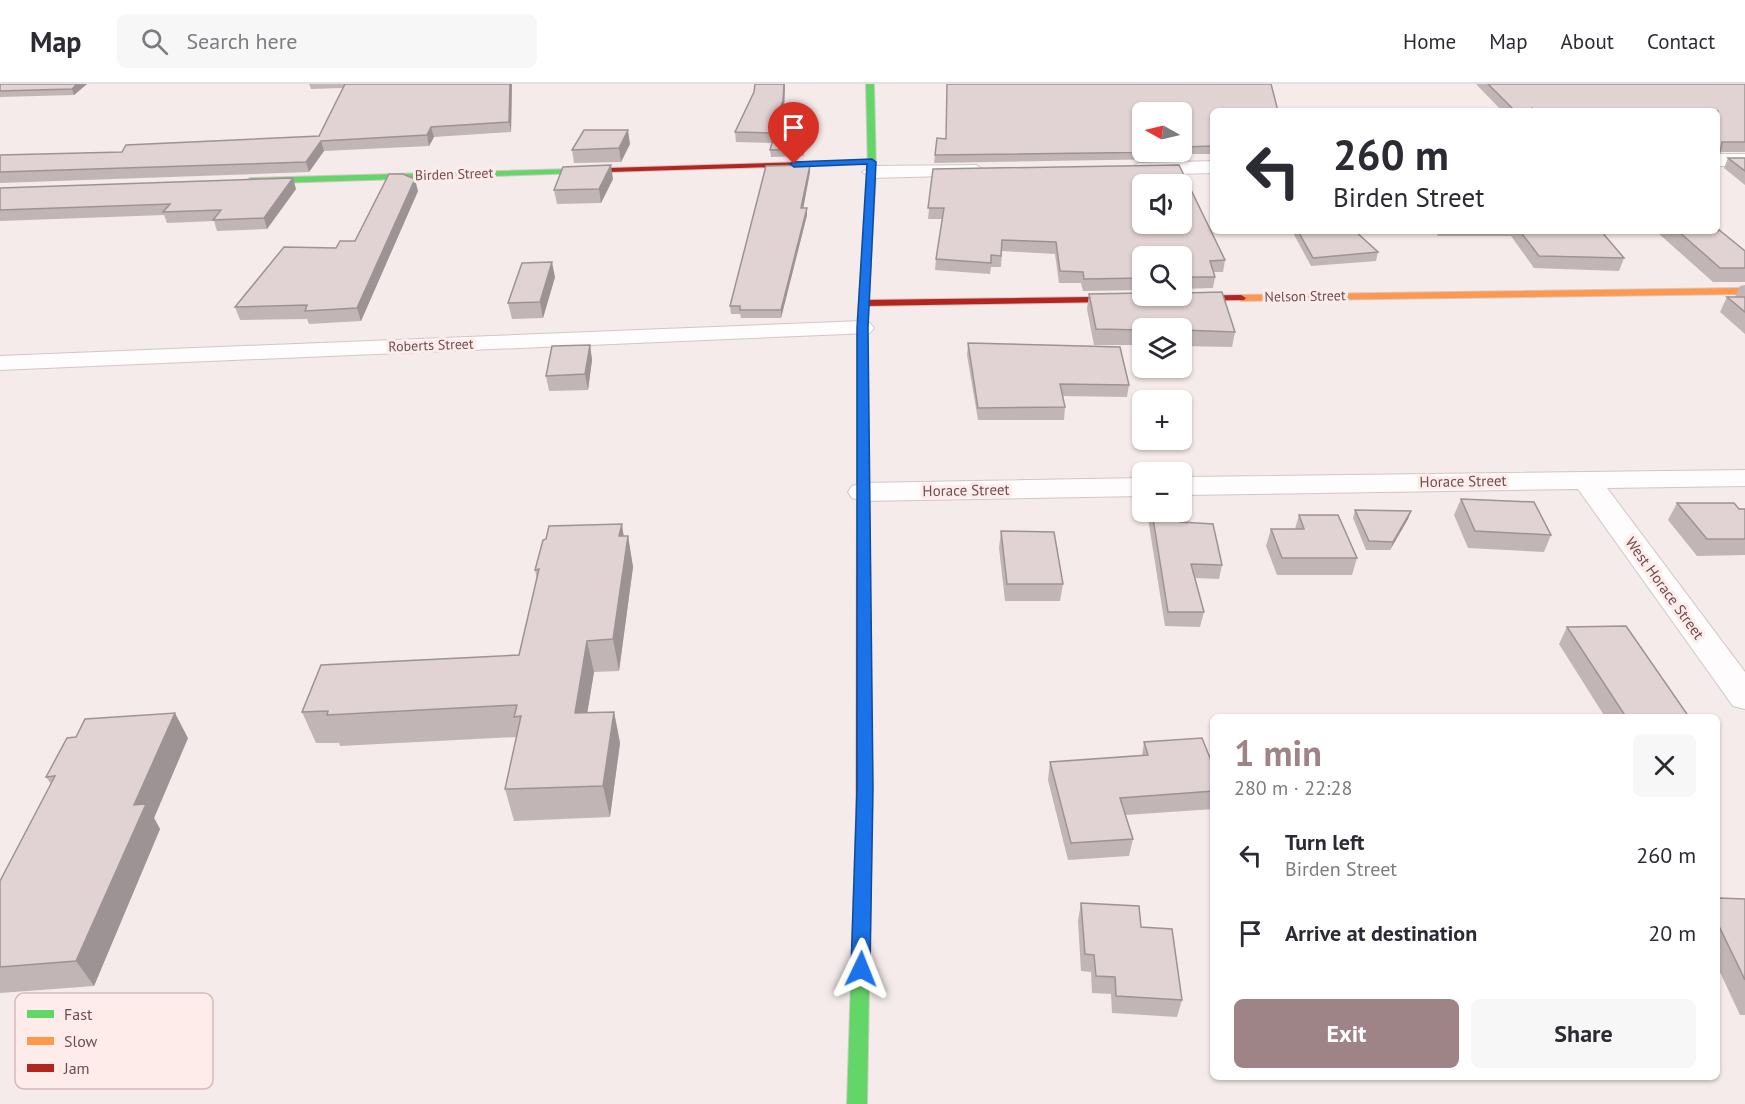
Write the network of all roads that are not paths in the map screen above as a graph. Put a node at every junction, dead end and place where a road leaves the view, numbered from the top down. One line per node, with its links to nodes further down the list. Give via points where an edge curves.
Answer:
1 (870, 84): 4 (street)
2 (1720, 160): 3 (street)
3 (1745, 160)
4 (872, 167): 7 (street); 8 (street, Birden Street); 10 (street)
5 (1210, 167): 6 (street)
6 (1119, 169)
7 (990, 171)
8 (234, 182)
9 (1745, 291): 10 (street, Nelson Street)
10 (864, 303): 11 (street)
11 (862, 328): 12 (street, Roberts Street); 17 (street)
12 (0, 363)
13 (1745, 478): 14 (street, Horace Street)
14 (1585, 479): 15 (street, Horace Street); 18 (street, West Horace Street)
15 (1192, 486)
16 (1132, 487): 17 (street, Horace Street)
17 (862, 492): 19 (street, via 865,788)
18 (1745, 696)
19 (857, 1104)

